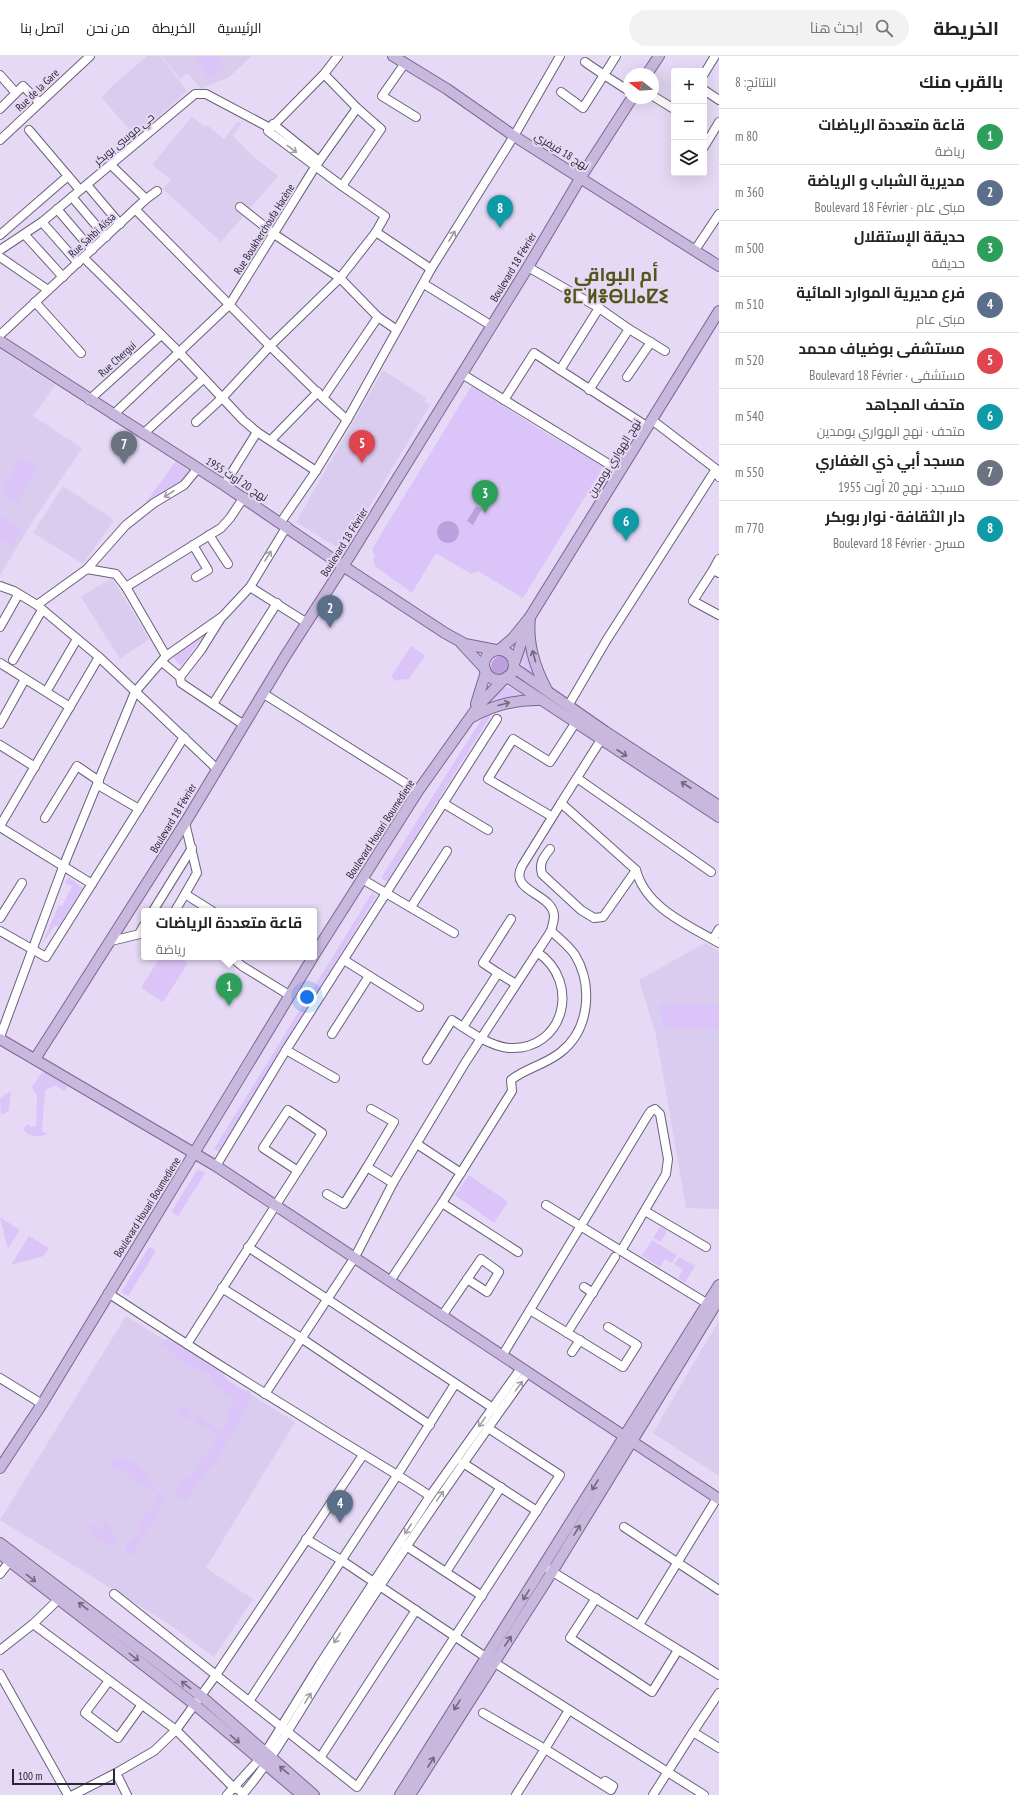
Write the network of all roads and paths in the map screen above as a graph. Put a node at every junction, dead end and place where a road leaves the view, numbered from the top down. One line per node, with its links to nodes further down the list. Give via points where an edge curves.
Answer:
1 (90, 56): 21 (street, Rue de la Gare)
2 (338, 56): 12 (street)
3 (393, 56): 9 (main road, نهج 18 فيفري)
4 (560, 56): 30 (street)
5 (616, 56): 13 (street)
6 (659, 56): 10 (main road)
7 (715, 56): 11 (street)
8 (585, 62): 13 (street)
9 (405, 63): 26 (street, via 382,96); 30 (main road, نهج 18 فيفري)
10 (652, 68)
11 (707, 69)
12 (324, 74): 24 (street); 28 (street)
13 (604, 74): 15 (street); 17 (street, via 583,108)
14 (0, 75): 16 (street)
15 (623, 87)
16 (15, 92): 21 (street, via 23,86); 25 (street)
17 (561, 92)
18 (707, 92): 20 (street)
19 (659, 100): 23 (street)
20 (719, 100)
21 (40, 103): 31 (street, Rue de la Gare)
22 (628, 104): 36 (main road, Boulevard 18 Février)
23 (671, 107)
24 (357, 108): 33 (street, Rue Boukherchoufa Hacène); 38 (street, via 381,129)
25 (0, 109)
26 (416, 117)
27 (719, 122): 32 (street)
28 (270, 128): 33 (street); 34 (street, حي موسى بوبكر, via 206,94 199,93 191,96)
29 (29, 130): 35 (street)
30 (514, 136): 36 (main road, نهج 18 فيفري); 61 (street, one-way to 30)
31 (0, 140)
32 (707, 142)
33 (317, 164): 38 (street); 50 (street, Rue Boukherchoufa Hacène)
34 (111, 165): 37 (street, حي موسى بوبكر); 42 (street)
35 (68, 176): 39 (street); 51 (street)
36 (581, 177): 56 (main road, نهج 18 فيفري); 60 (main road, Boulevard 18 Février)
37 (87, 185): 39 (street, حي موسى بوبكر); 48 (street)
38 (342, 186): 49 (street, via 385,216)
39 (80, 190): 41 (street, حي موسى بوبكر)
40 (157, 191): 42 (street, Rue Sahbi Aïssa)
41 (72, 197): 44 (street, حي موسى بوبكر); 53 (street)
42 (146, 199): 45 (street, Rue Sahbi Aïssa)
43 (240, 207): 50 (street)
44 (57, 209): 47 (street, حي موسى بوبكر); 55 (street)
45 (134, 210): 48 (street, Rue Sahbi Aïssa); 67 (street)
46 (719, 214): 56 (street)
47 (42, 222): 52 (street, حي موسى بوبكر); 58 (street)
48 (120, 224): 53 (street, Rue Sahbi Aïssa)
49 (376, 232): 61 (street); 63 (street)
50 (274, 234): 63 (street); 67 (street, Rue Boukherchoufa Hacène)
51 (0, 235)
52 (25, 235): 54 (street, حي موسى بوبكر); 62 (street)
53 (106, 237): 55 (street, Rue Sahbi Aïssa)
54 (0, 250)
55 (92, 250): 58 (street, Rue Sahbi Aïssa)
56 (695, 250): 59 (main road, نهج 18 فيفري)
57 (0, 258): 65 (street)
58 (81, 261): 62 (street, Rue Sahbi Aïssa); 74 (street)
59 (719, 266)
60 (528, 267): 68 (street); 71 (main road, Boulevard 18 Février)
61 (431, 269): 64 (street)
62 (63, 277): 65 (street, Rue Sahbi Aïssa)
63 (340, 278): 70 (street); 78 (street)
64 (424, 284): 71 (street); 73 (street)
65 (45, 293): 66 (street, Rue Sahbi Aïssa)
66 (35, 302): 75 (street, Rue Sahbi Aïssa); 81 (street)
67 (230, 304): 78 (street); 80 (street, Rue Boukherchoufa Hacène)
68 (599, 308): 72 (street); 82 (street)
69 (719, 311): 94 (main road, نهج الهواري بومدين)
70 (378, 317): 73 (street); 87 (street)
71 (492, 326): 83 (main road, Boulevard 18 Février)
72 (629, 329): 77 (street); 86 (street)
73 (397, 330): 92 (street)
74 (161, 334): 80 (street); 89 (street, Rue Chergui)
75 (0, 335)
76 (0, 342): 89 (main road, نهج 20 أوت 1955)
77 (651, 342): 79 (street); 84 (street)
78 (270, 346): 87 (street); 88 (street)
79 (665, 351)
80 (179, 352): 85 (street); 91 (street, Rue Boukherchoufa Hacène)
81 (81, 353)
82 (560, 370): 86 (street); 90 (street, via 534,353)
83 (462, 374): 90 (street); 110 (main road, Boulevard 18 Février)
84 (627, 377)
85 (203, 379): 88 (street); 96 (street)
86 (589, 390): 94 (street)
87 (321, 395): 92 (street); 97 (street)
88 (222, 398): 93 (street); 95 (street)
89 (89, 400): 91 (main road, نهج 20 أوت 1955)
90 (504, 400): 101 (street)
91 (113, 415): 96 (main road, نهج 20 أوت 1955)
92 (347, 420): 100 (street)
93 (196, 422)
94 (650, 423): 99 (street); 101 (main road, نهج الهواري بومدين)
95 (257, 432): 97 (street); 103 (street)
96 (143, 434): 98 (main road, نهج 20 أوت 1955)
97 (271, 440): 100 (street)
98 (198, 468): 103 (main road, نهج 20 أوت 1955); 111 (street, one-way to 111, via 184,484 126,526)
99 (716, 469): 102 (street); 142 (street, via 606,641)
100 (316, 471): 105 (street)
101 (620, 471): 122 (main road, نهج الهواري بومدين)
102 (719, 477)
103 (224, 485): 104 (main road, نهج 20 أوت 1955)
104 (244, 497): 105 (main road, نهج 20 أوت 1955); 106 (street, via 221,528)
105 (284, 524): 110 (main road, نهج 20 أوت 1955); 116 (street, one-way to 105)
106 (209, 535): 107 (street); 109 (street)
107 (192, 545): 113 (street, via 208,570); 115 (street)
108 (719, 559): 112 (street)
109 (228, 564)
110 (343, 566): 123 (main road, Boulevard 18 Février); 126 (main road, نهج 20 أوت 1955)
111 (87, 569): 115 (street, via 116,574); 119 (street)
112 (716, 572): 120 (street, via 694,601)
113 (196, 577)
114 (0, 586): 117 (street)
115 (126, 587): 129 (street)
116 (250, 587): 118 (street); 121 (street)
117 (18, 595): 119 (street); 124 (street)
118 (277, 603): 123 (street); 141 (street)
119 (39, 608): 125 (street); 130 (street)
120 (719, 615)
121 (222, 616): 129 (street); 134 (street)
122 (530, 617): 127 (main road, نهج الهواري بومدين, via 513,638); 132 (main road, نهج الهواري بومدين); 140 (main road, one-way to 122, via 532,652 529,636)
123 (307, 622): 139 (main road, Boulevard 18 Février)
124 (0, 627)
125 (77, 639): 128 (street); 137 (street)
126 (458, 641): 127 (main road, نهج 20 أوت 1955); 133 (main road, نهج 20 أوت 1955)
127 (498, 650): 132 (main road, via 507,652 513,659); 133 (main road, via 487,657)
128 (99, 657): 138 (street); 143 (street)
129 (164, 659): 134 (street); 138 (street)
130 (13, 660)
131 (0, 663): 136 (street)
132 (514, 666): 135 (main road); 140 (main road)
133 (486, 670): 135 (main road, via 494,678); 144 (main road, Boulevard Houari Boumediene, via 480,696)
134 (180, 677): 141 (street, via 181,683)
135 (505, 678): 140 (main road); 144 (main road, Boulevard Houari Boumediene)
136 (25, 679): 143 (street); 147 (street)
137 (49, 687)
138 (135, 692): 150 (street); 155 (street)
139 (264, 694): 148 (main road, Boulevard 18 Février); 156 (street)
140 (545, 696): 142 (main road); 144 (main road, one-way to 140, via 504,704); 146 (main road)
141 (213, 704): 148 (street)
142 (568, 706): 149 (main road)
143 (70, 707): 152 (street)
144 (469, 719): 156 (main road, Boulevard Houari Boumediene)
145 (497, 720): 158 (street)
146 (576, 722): 149 (main road); 161 (street, via 550,762 513,739 488,779)
147 (0, 724)
148 (244, 725): 153 (main road, Boulevard 18 Février)
149 (603, 735): 154 (street); 159 (main road, one-way to 149); 162 (main road, one-way to 162)
150 (184, 738): 153 (street); 160 (street)
151 (0, 745): 152 (street)
152 (35, 766): 165 (street)
153 (217, 769): 164 (main road, Boulevard 18 Février)
154 (577, 778): 157 (street); 172 (street)
155 (99, 783): 160 (street); 163 (street, via 77,766); 170 (street)
156 (418, 791): 173 (main road, Boulevard Houari Boumediene)
157 (561, 802): 161 (street); 171 (street)
158 (443, 803): 166 (street); 176 (street)
159 (719, 806)
160 (139, 809): 175 (street)
161 (551, 816): 186 (street, via 519,874 522,884 553,911)
162 (719, 817)
163 (45, 818)
164 (185, 823): 167 (street); 189 (main road, Boulevard 18 Février)
165 (0, 827): 170 (street)
166 (488, 830)
167 (192, 848): 177 (street, via 197,873); 179 (street)
168 (550, 849): 171 (street, via 542,859 542,874 581,910 594,918 603,917)
169 (447, 851): 178 (street)
170 (63, 867): 175 (street); 191 (street)
171 (636, 870): 190 (street, via 644,888 664,910)
172 (712, 872)
173 (362, 879): 176 (street); 192 (main road, Boulevard Houari Boumediene)
174 (22, 883): 182 (street)
175 (92, 884): 191 (street, via 46,957)
176 (386, 892): 178 (street); 196 (street)
177 (185, 894): 180 (street); 181 (street)
178 (411, 907): 188 (street)
179 (155, 908)
180 (177, 908)
181 (207, 908)
182 (0, 918)
183 (511, 920): 197 (street, via 483,963)
184 (719, 929): 190 (street)
185 (0, 931): 191 (street)
186 (551, 932): 193 (street); 216 (street, via 568,946 580,964 586,986 586,1011 582,1024 563,1051 511,1080 512,1091)
187 (141, 933): 189 (street)
188 (454, 933)
189 (111, 941): 207 (main road, Boulevard 18 Février)
190 (716, 941)
191 (33, 950): 204 (street)
192 (317, 950)
193 (537, 952): 199 (street); 205 (street, via 549,961 561,980 563,1003 555,1024 539,1040 517,1048 495,1045)
194 (236, 960): 200 (street)
195 (311, 960): 200 (main road, Boulevard Houari Boumediene)
196 (344, 960): 198 (street); 206 (street)
197 (498, 973): 199 (street); 202 (street)
198 (369, 976): 201 (street); 203 (street)
199 (516, 984): 205 (street)
200 (289, 995): 212 (main road, Boulevard Houari Boumediene)
201 (419, 1007)
202 (463, 1027): 205 (street); 208 (street, via 452,1020)
203 (332, 1034)
204 (0, 1038): 207 (main road)
205 (482, 1038): 211 (street)
206 (286, 1050): 209 (street); 213 (street)
207 (35, 1059): 212 (main road)
208 (427, 1060)
209 (335, 1078)
210 (371, 1109): 214 (street, via 394,1122)
211 (417, 1144): 216 (street); 217 (street)
212 (194, 1154): 213 (main road); 235 (main road, Boulevard Houari Boumediene)
213 (216, 1166): 221 (main road)
214 (367, 1167): 217 (street); 218 (street, via 344,1204)
215 (298, 1171): 215 (street, via 322,1133 288,1110 263,1148); 221 (street)
216 (461, 1173): 219 (street)
217 (392, 1183): 228 (street)
218 (327, 1194)
219 (442, 1203): 227 (street); 231 (street)
220 (546, 1205): 223 (street)
221 (275, 1206): 225 (street); 228 (main road)
222 (645, 1211): 223 (street, via 666,1174 668,1159 660,1114 656,1109 648,1115); 224 (street); 226 (street)
223 (580, 1226): 226 (street); 240 (street)
224 (706, 1247)
225 (248, 1248): 234 (street); 238 (street)
226 (621, 1251): 239 (street)
227 (518, 1252)
228 (355, 1257): 231 (main road); 238 (street)
229 (615, 1257): 236 (street)
230 (467, 1279): 241 (street)
231 (390, 1281): 241 (main road)
232 (719, 1285): 239 (main road)
233 (584, 1287): 236 (street)
234 (222, 1288): 244 (street); 246 (street)
235 (108, 1293): 246 (street); 253 (main road, Boulevard Houari Boumediene)
236 (593, 1293): 243 (street)
237 (719, 1299): 258 (main road)
238 (326, 1300): 244 (street); 251 (street)
239 (708, 1304): 258 (main road)
240 (530, 1310): 243 (street); 248 (street)
241 (442, 1316): 248 (main road)
242 (608, 1327): 245 (street, via 637,1345 623,1367)
243 (567, 1333): 245 (street)
244 (301, 1338): 252 (street); 256 (street)
245 (580, 1340): 247 (street)
246 (187, 1344): 252 (street)
247 (572, 1352)
248 (502, 1356): 249 (main road)
249 (525, 1370): 254 (street); 255 (street, one-way to 249); 258 (main road)
250 (0, 1378): 253 (street)
251 (455, 1384): 254 (street); 256 (street)
252 (265, 1394): 259 (street)
253 (42, 1404): 261 (main road, Boulevard Houari Boumediene)
254 (492, 1407): 255 (street); 264 (street, one-way to 264)
255 (499, 1412): 257 (street)
256 (430, 1425): 262 (street)
257 (488, 1428): 260 (street); 266 (street, via 560,1475)
258 (628, 1440): 265 (main road); 275 (main road)
259 (363, 1455): 262 (street); 268 (street)
260 (463, 1463): 263 (street); 270 (street, one-way to 260)
261 (0, 1468)
262 (398, 1474): 264 (street); 273 (street)
263 (501, 1487): 266 (street); 276 (street)
264 (430, 1496): 278 (street, one-way to 278)
265 (718, 1498): 274 (street)
266 (537, 1511): 282 (street)
267 (624, 1527): 274 (street)
268 (306, 1539): 273 (street); 292 (street)
269 (0, 1543): 272 (main road)
270 (406, 1546): 276 (street); 278 (street)
271 (0, 1554): 272 (main road)
272 (12, 1558): 277 (street); 281 (main road)
273 (341, 1560): 278 (street); 297 (street)
274 (678, 1563): 279 (street); 286 (street)
275 (548, 1569): 283 (street); 290 (main road)
276 (446, 1572): 282 (street)
277 (0, 1574)
278 (377, 1584): 284 (street); 301 (street)
279 (719, 1590)
280 (114, 1594): 292 (street)
281 (62, 1596): 285 (street); 296 (main road)
282 (482, 1596): 287 (street)
283 (596, 1598): 286 (street); 289 (street, via 570,1638 652,1692)
284 (416, 1610): 287 (street); 306 (street)
285 (33, 1624): 288 (street); 294 (street)
286 (639, 1625): 289 (street)
287 (456, 1636): 290 (street); 306 (street, via 357,1787)
288 (0, 1650)
289 (678, 1650): 293 (street)
290 (491, 1660): 299 (street); 319 (main road, one-way to 319); 320 (main road, one-way to 290)
291 (0, 1674): 313 (street)
292 (216, 1675): 296 (street); 297 (street)
293 (719, 1675)
294 (108, 1682): 298 (street); 298 (street, via 85,1713 118,1738)
295 (719, 1693): 303 (street)
296 (198, 1700): 302 (street); 307 (main road)
297 (250, 1700): 301 (street)
298 (141, 1706): 302 (street)
299 (569, 1710): 305 (street); 309 (street)
300 (483, 1713): 305 (street)
301 (284, 1729): 306 (street); 307 (street)
302 (176, 1730): 308 (street, via 154,1751); 311 (street)
303 (692, 1732): 304 (street); 309 (street)
304 (719, 1748)
305 (545, 1749): 310 (street, via 611,1790 613,1786); 321 (street)
306 (320, 1758)
307 (265, 1759): 311 (street); 312 (street); 317 (main road); 318 (main road, one-way to 307)
308 (116, 1773): 314 (street); 315 (street)
309 (667, 1773): 322 (street); 323 (street)
310 (605, 1781)
311 (234, 1788): 312 (street); 316 (street)
312 (245, 1794)
313 (68, 1795)
314 (73, 1795)
315 (127, 1795)
316 (228, 1795)
317 (302, 1795)
318 (314, 1795)
319 (400, 1795)
320 (410, 1795)
321 (516, 1795)
322 (653, 1795)
323 (704, 1795)

